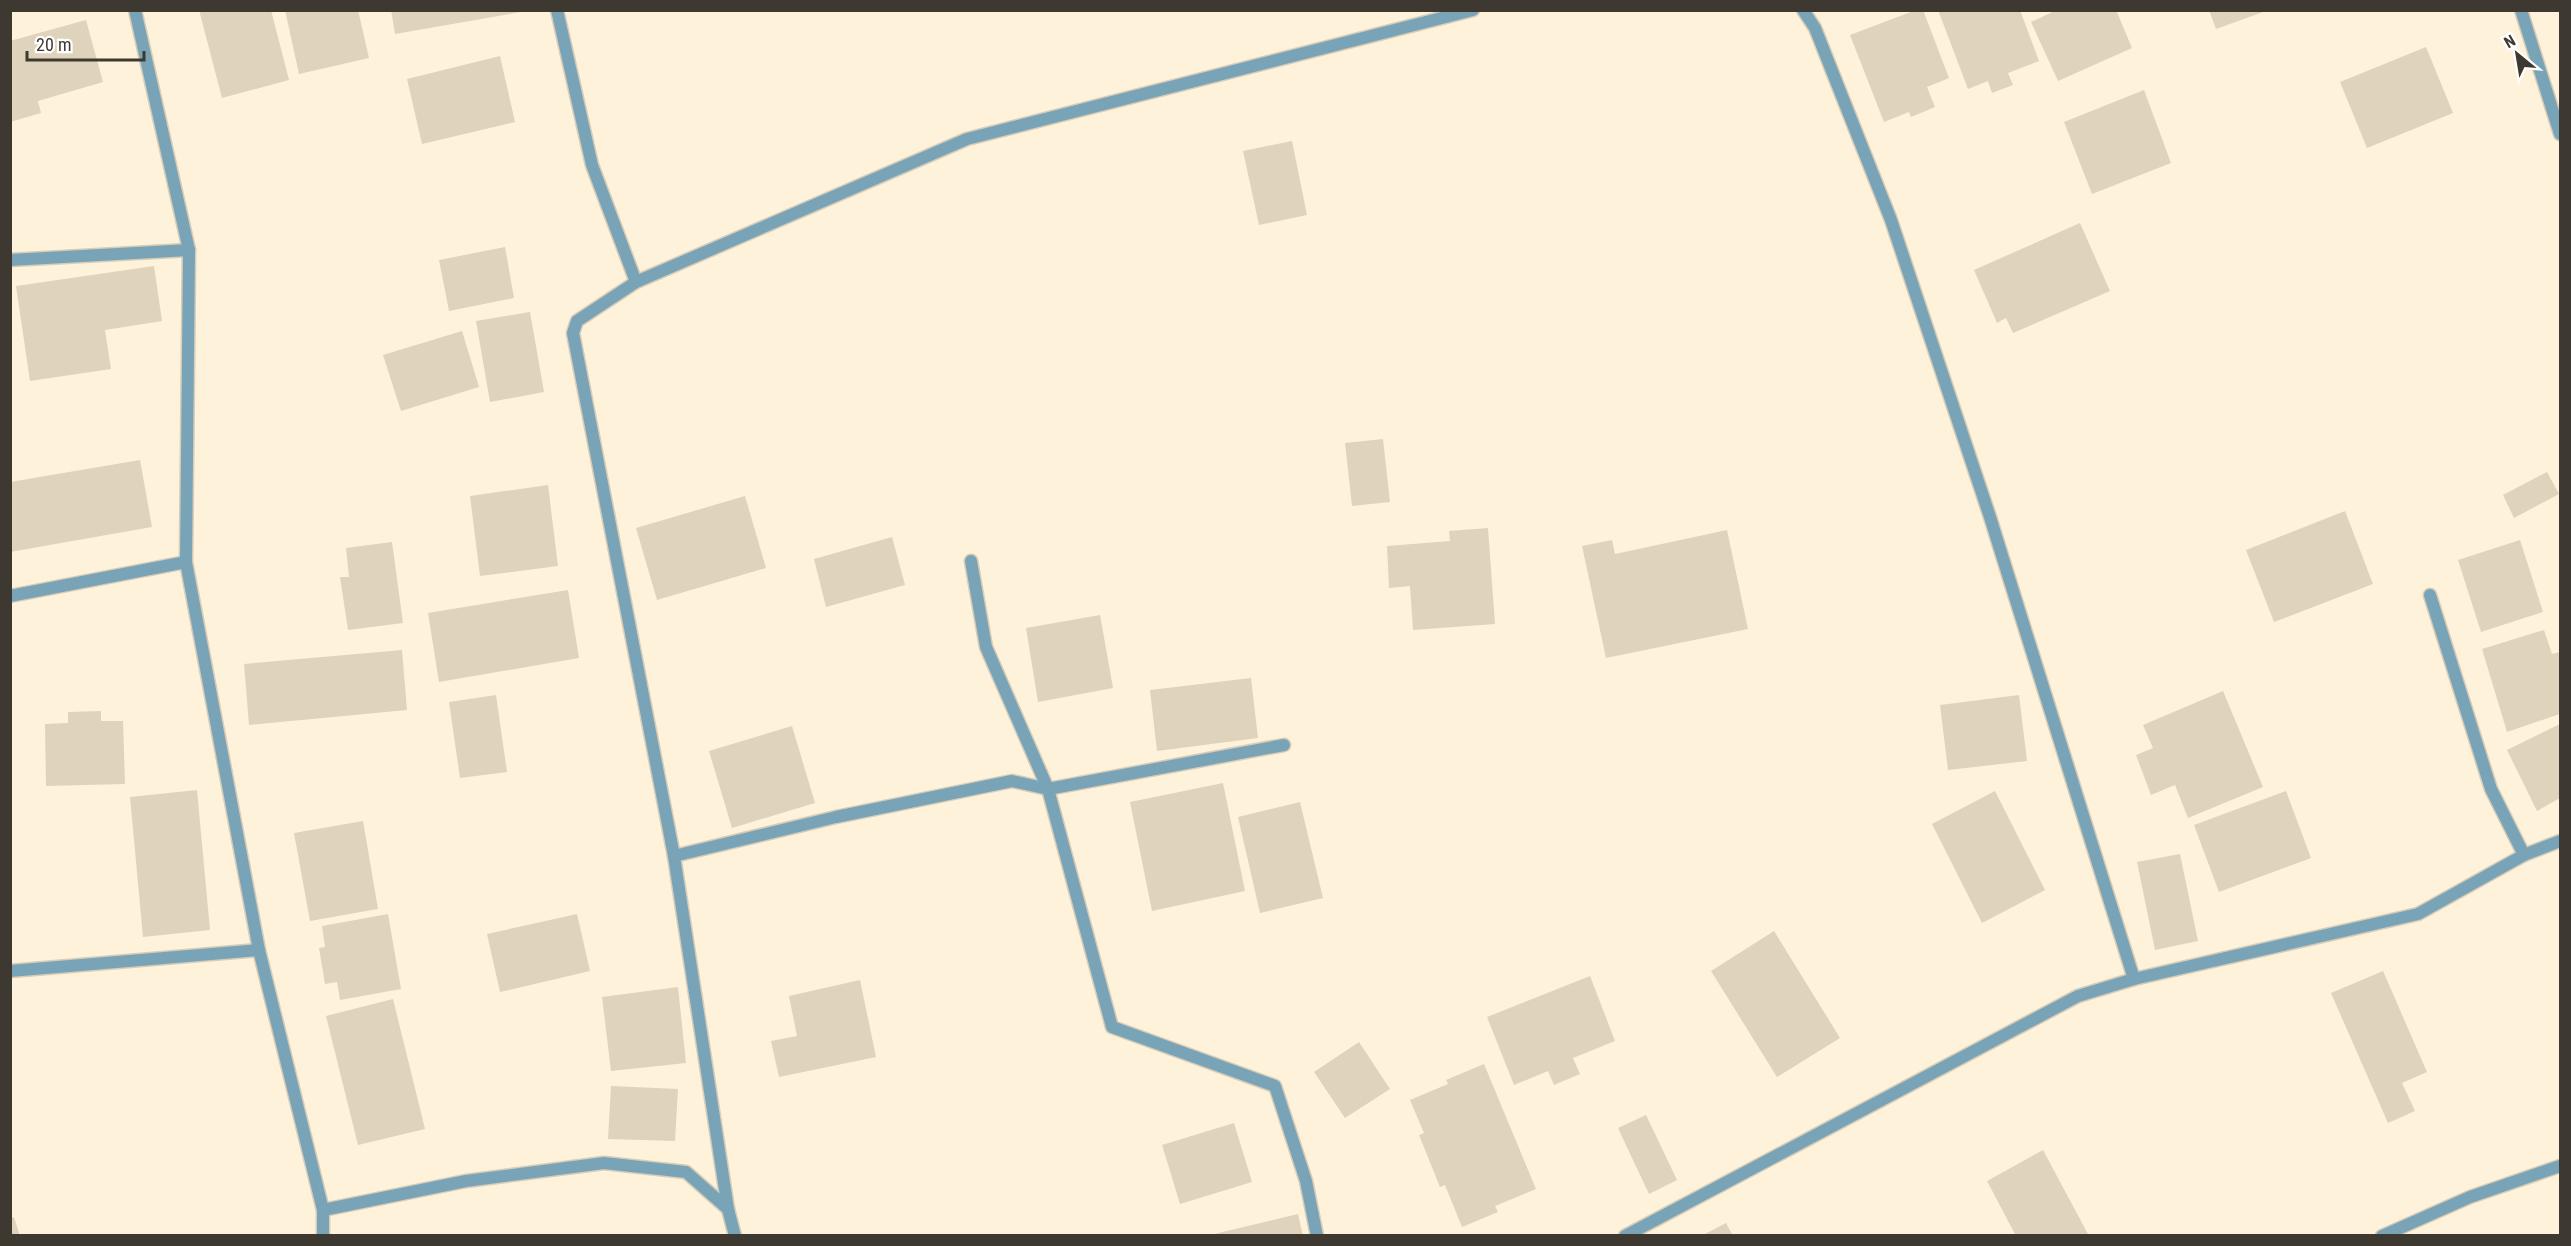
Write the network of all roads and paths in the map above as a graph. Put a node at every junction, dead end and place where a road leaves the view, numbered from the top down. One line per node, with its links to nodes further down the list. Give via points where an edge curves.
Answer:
1 (135, 10): 7 (street)
2 (557, 10): 9 (street, via 592,165)
3 (1473, 10): 9 (street, via 967,140)
4 (1803, 10): 21 (street, via 1815,28 1891,220 1990,517)
5 (2521, 10): 6 (street)
6 (2560, 134)
7 (189, 250): 8 (street); 11 (street)
8 (10, 260)
9 (636, 282): 18 (street, via 577,321 573,333)
10 (971, 561): 15 (street, via 986,647)
11 (186, 562): 13 (street); 19 (street)
12 (2430, 595): 17 (street, via 2491,789)
13 (10, 596)
14 (1284, 745): 15 (street)
15 (1048, 789): 18 (street, via 1012,781); 27 (street, via 1112,1028 1275,1086 1306,1181)
16 (2560, 841): 17 (street)
17 (2524, 855): 21 (street, via 2418,914)
18 (674, 856): 23 (street)
19 (259, 950): 20 (street); 24 (street)
20 (10, 971)
21 (2134, 980): 28 (street, via 2078,996)
22 (2560, 1166): 29 (street, via 2470,1197)
23 (728, 1209): 24 (street, via 686,1172 604,1163 466,1181); 26 (street)
24 (323, 1210): 25 (street)
25 (323, 1236)
26 (735, 1236)
27 (1317, 1236)
28 (1625, 1236)
29 (2382, 1236)

